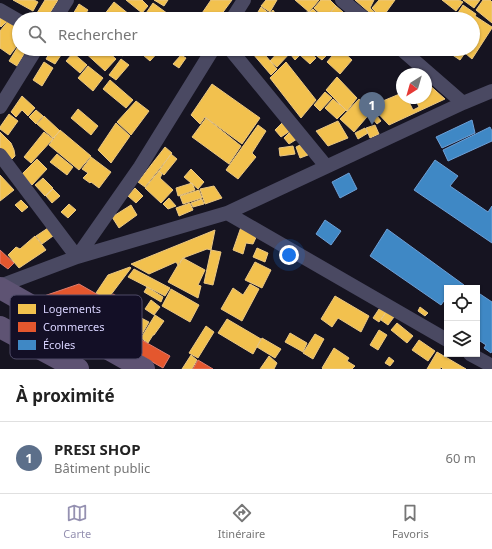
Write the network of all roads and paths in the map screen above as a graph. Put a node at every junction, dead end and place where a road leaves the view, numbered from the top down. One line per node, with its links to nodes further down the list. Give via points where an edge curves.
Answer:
1 (66, 0): 5 (street)
2 (244, 0): 6 (street)
3 (342, 0): 7 (street)
4 (0, 10): 8 (street)
5 (58, 12)
6 (236, 12)
7 (357, 12)
8 (12, 17)
9 (32, 56): 15 (street)
10 (209, 56): 19 (street, via 140,167)
11 (236, 56): 17 (street)
12 (409, 56): 14 (street)
13 (492, 91): 14 (street)
14 (463, 103): 17 (street)
15 (0, 107)
16 (0, 155): 19 (street)
17 (326, 166): 18 (street)
18 (227, 212): 19 (street); 24 (street)
19 (77, 257): 20 (street)
20 (0, 287): 21 (main road)
21 (14, 295)
22 (0, 326): 23 (main road)
23 (10, 332)
24 (444, 338)
25 (476, 357): 28 (street)
26 (60, 359): 29 (main road)
27 (126, 359): 30 (main road)
28 (492, 366)
29 (78, 369)
30 (144, 369)

